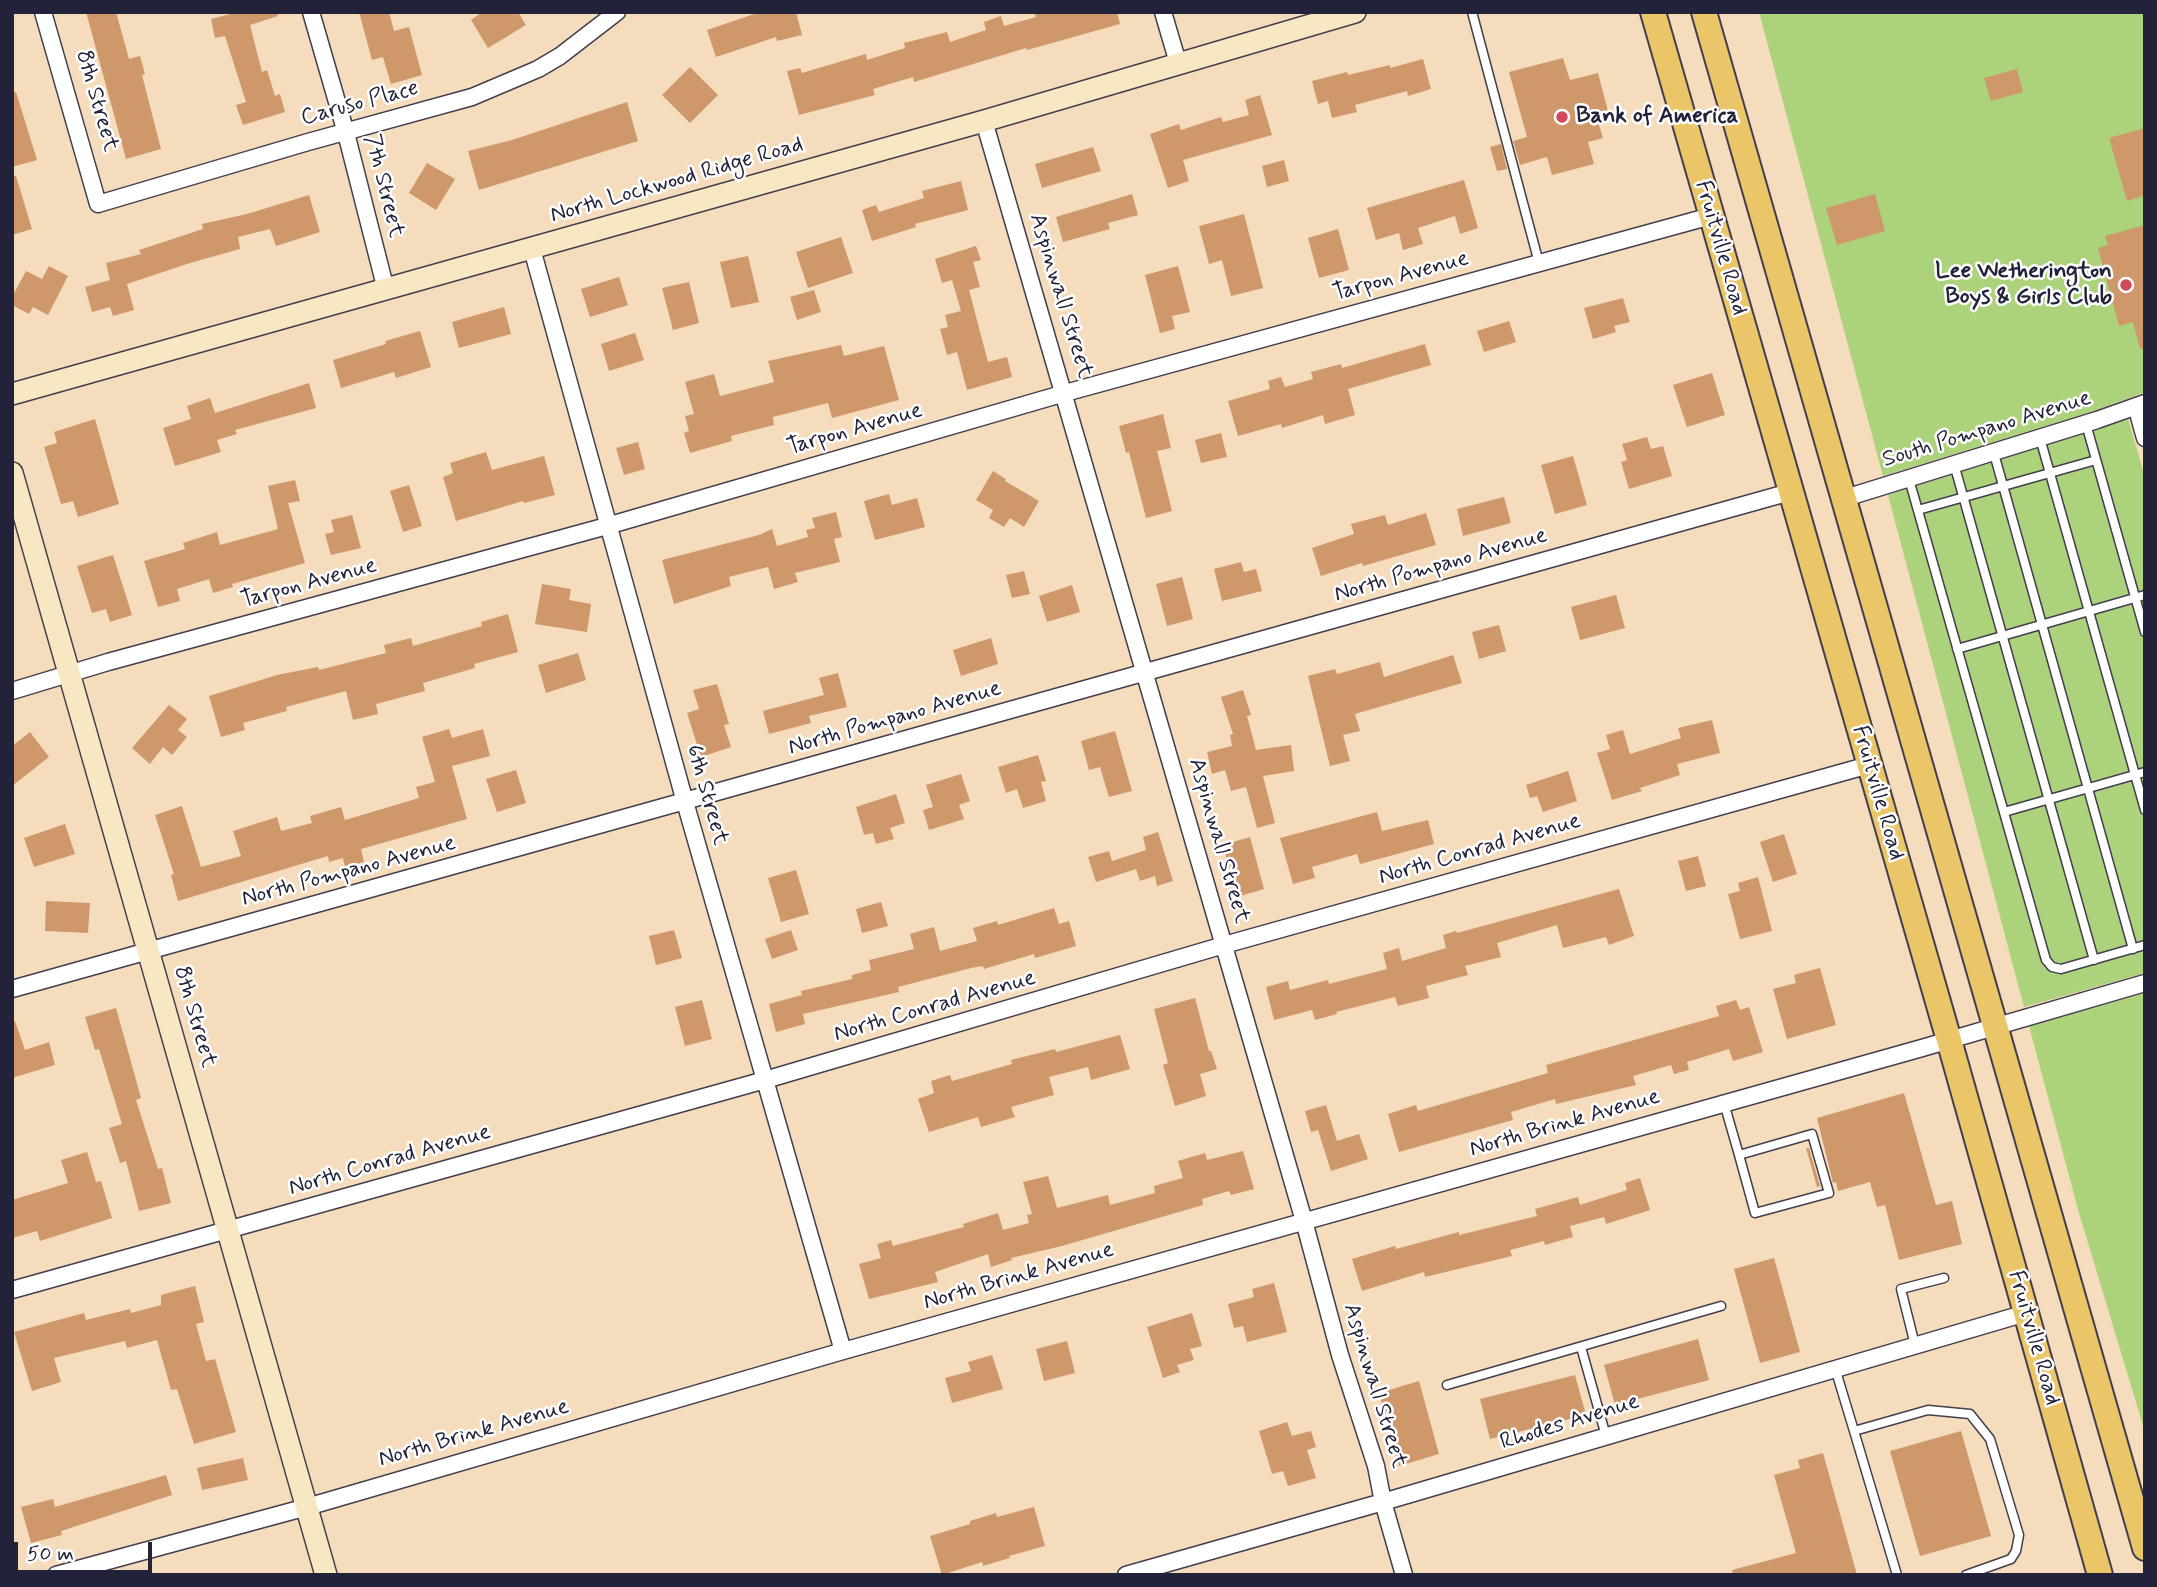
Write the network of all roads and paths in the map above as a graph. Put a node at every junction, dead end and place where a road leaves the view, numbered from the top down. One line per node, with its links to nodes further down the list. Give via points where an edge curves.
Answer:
1 (43, 12): 12 (street, 8th Street)
2 (311, 12): 11 (street, 7th Street)
3 (617, 12): 11 (street, Caruso Place, via 560,56 511,82)
4 (1163, 12): 9 (street)
5 (1355, 12): 9 (street, North Lockwood Ridge Road)
6 (1472, 12): 15 (lane)
7 (1653, 12): 13 (main road, Fruitville Road)
8 (1703, 12): 32 (main road)
9 (1178, 63): 10 (street, North Lockwood Ridge Road)
10 (984, 121): 14 (street, North Lockwood Ridge Road); 17 (street, Aspinwall Street)
11 (346, 133): 12 (street, Caruso Place); 16 (street, 7th Street)
12 (98, 204)
13 (1711, 216): 15 (street, Tarpon Avenue); 30 (main road, Fruitville Road)
14 (532, 249): 16 (street, North Lockwood Ridge Road); 34 (street, 6th Street)
15 (1539, 263): 17 (street, Tarpon Avenue)
16 (386, 290): 18 (street, North Lockwood Ridge Road)
17 (1065, 393): 34 (street, Tarpon Avenue); 42 (street, Aspinwall Street)
18 (12, 394)
19 (2140, 404): 20 (street, South Pompano Avenue); 22 (street)
20 (2086, 424): 21 (street, South Pompano Avenue); 24 (lane)
21 (2040, 438): 23 (street, South Pompano Avenue); 27 (lane)
22 (2145, 438)
23 (1993, 451): 25 (street, South Pompano Avenue); 29 (lane)
24 (2096, 460): 27 (lane); 36 (lane)
25 (1954, 464): 28 (street, South Pompano Avenue); 31 (lane)
26 (12, 473): 43 (street, 8th Street)
27 (2050, 473): 29 (lane); 37 (lane)
28 (1909, 478): 32 (street, South Pompano Avenue); 33 (lane)
29 (2003, 486): 31 (lane); 38 (lane)
30 (1790, 492): 42 (street, North Pompano Avenue); 45 (main road, Fruitville Road)
31 (1964, 498): 33 (lane); 40 (lane)
32 (1842, 499): 60 (main road)
33 (1918, 510): 41 (lane)
34 (607, 526): 43 (street, Tarpon Avenue); 50 (street, 6th Street)
35 (2145, 595): 36 (lane)
36 (2135, 598): 37 (lane); 39 (lane)
37 (2089, 611): 38 (lane); 47 (lane)
38 (2042, 625): 40 (lane); 48 (lane)
39 (2145, 632)
40 (2003, 636): 41 (lane); 49 (lane)
41 (1957, 649): 52 (lane)
42 (1145, 672): 50 (street, North Pompano Avenue); 53 (street, Aspinwall Street)
43 (71, 674): 44 (street, Tarpon Avenue); 56 (street, 8th Street)
44 (12, 691)
45 (1869, 765): 53 (street, North Conrad Avenue); 61 (main road, Fruitville Road)
46 (2145, 772): 47 (lane)
47 (2135, 775): 48 (lane); 51 (lane)
48 (2088, 788): 49 (lane); 55 (lane)
49 (2049, 800): 52 (lane); 57 (lane)
50 (685, 802): 56 (street, North Pompano Avenue); 62 (street, 6th Street)
51 (2145, 810)
52 (2004, 812): 57 (lane, via 2046,960 2061,969)
53 (1224, 945): 62 (street, North Conrad Avenue); 65 (street, Aspinwall Street)
54 (2145, 945): 55 (lane)
55 (2133, 949): 57 (lane)
56 (148, 951): 59 (street, North Pompano Avenue); 66 (street, 8th Street)
57 (2094, 960)
58 (2145, 983): 60 (street, North Brink Avenue)
59 (12, 989)
60 (1996, 1026): 61 (street, North Brink Avenue); 80 (main road)
61 (1949, 1040): 63 (street, North Brink Avenue); 70 (main road, Fruitville Road)
62 (765, 1080): 66 (street, North Conrad Avenue); 73 (street, 6th Street)
63 (1724, 1103): 64 (lane); 65 (street, North Brink Avenue)
64 (1739, 1155): 64 (lane, via 1755,1213 1829,1193 1812,1134)
65 (1304, 1221): 73 (street, North Brink Avenue); 78 (street, Aspinwall Street)
66 (228, 1230): 68 (street, North Conrad Avenue); 79 (street, 8th Street)
67 (1944, 1278): 71 (lane, via 1901,1289)
68 (12, 1290)
69 (1721, 1306): 72 (lane)
70 (2026, 1314): 71 (street, Rhodes Avenue); 87 (main road, Fruitville Road)
71 (1915, 1345): 74 (street, Rhodes Avenue)
72 (1581, 1346): 75 (lane); 77 (lane)
73 (843, 1351): 79 (street, North Brink Avenue)
74 (1835, 1368): 76 (lane); 77 (street, Rhodes Avenue)
75 (1447, 1385)
76 (1854, 1431): 85 (lane); 86 (lane, via 1928,1410 1970,1414 1990,1439 2019,1535 2017,1550 2011,1559)
77 (1606, 1437): 78 (street, Rhodes Avenue)
78 (1384, 1503): 83 (street, Rhodes Avenue); 84 (street, Aspinwall Street)
79 (307, 1507): 81 (street, North Brink Avenue); 82 (street, 8th Street)
80 (2145, 1548)
81 (55, 1575)
82 (326, 1575)
83 (1126, 1575)
84 (1404, 1575)
85 (1897, 1575)
86 (1966, 1575)
87 (2100, 1575)

